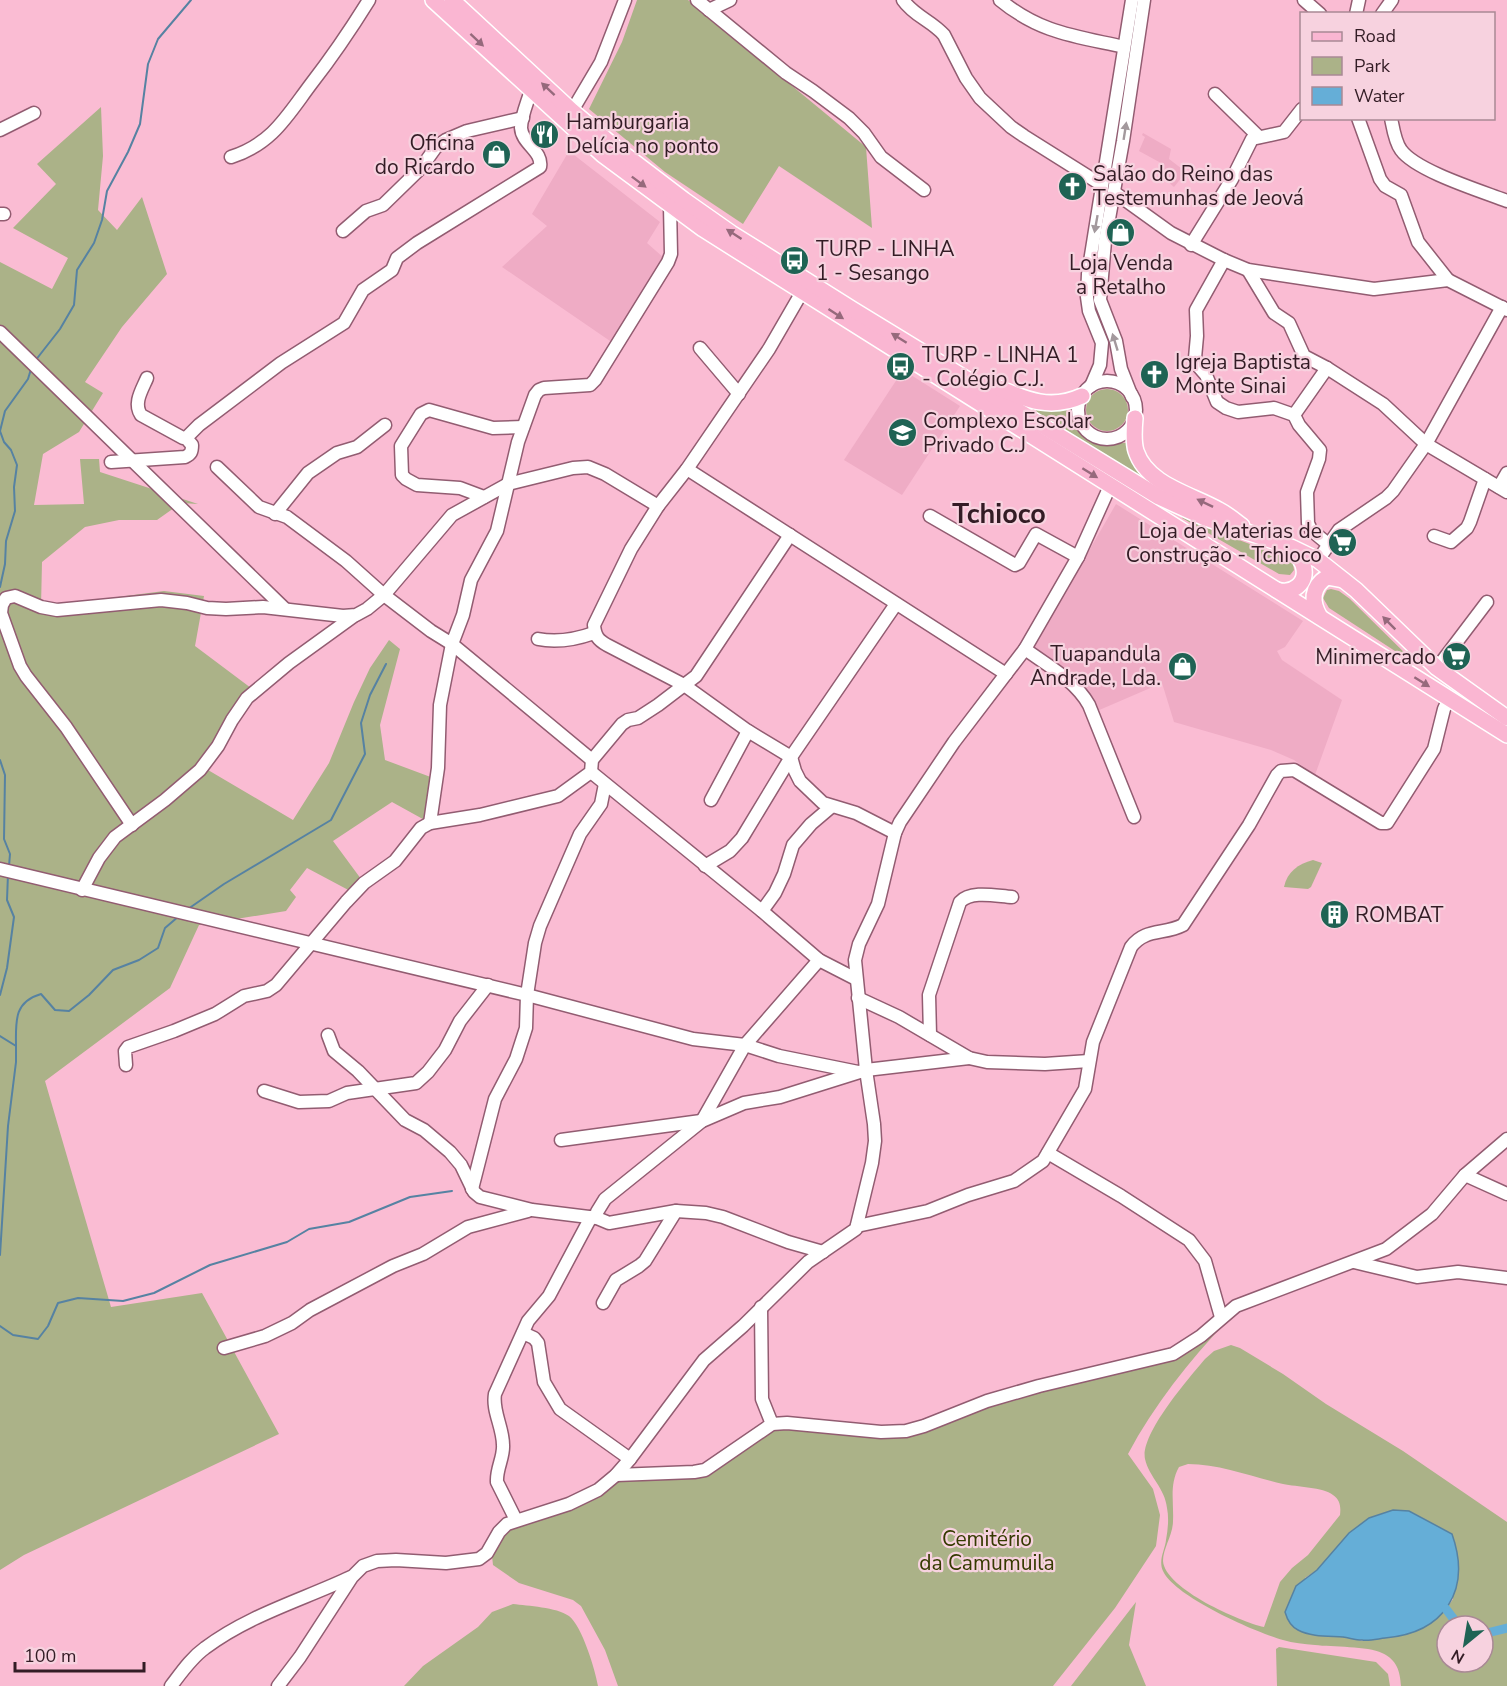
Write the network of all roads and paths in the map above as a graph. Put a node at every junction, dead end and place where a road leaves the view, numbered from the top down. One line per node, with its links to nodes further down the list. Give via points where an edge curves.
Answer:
1 (369, 0): 25 (street, via 284,122 248,152)
2 (434, 0): 15 (main road, one-way to 15)
3 (453, 0): 17 (main road, one-way to 3)
4 (625, 0): 17 (street, via 601,62)
5 (697, 0): 12 (street)
6 (730, 0): 12 (street)
7 (903, 0): 26 (street, via 944,35 971,88 1003,119)
8 (1000, 0): 14 (street, via 1047,29)
9 (1132, 0): 14 (street)
10 (1144, 0): 28 (street, one-way to 10)
11 (1304, 0): 13 (street)
12 (710, 10): 27 (street, via 786,73 849,118 881,157)
13 (1318, 12)
14 (1124, 47): 26 (street)
15 (531, 90): 20 (street); 30 (main road, one-way to 30, via 603,155)
16 (1215, 94): 24 (street)
17 (572, 111): 41 (main road, one-way to 17, via 716,222)
18 (1300, 112): 24 (street, via 1284,132)
19 (34, 113): 23 (street)
20 (523, 118): 31 (street, via 446,140 383,205 366,211); 50 (street, via 523,134 541,161 540,167 410,248 397,258 392,270 363,290 344,323 281,363)
21 (1359, 120): 35 (street, via 1380,179 1401,195 1418,242)
22 (1391, 120): 29 (street, via 1398,147 1410,159)
23 (0, 130)
24 (1259, 137): 32 (street, via 1250,141)
25 (231, 157)
26 (1102, 185): 43 (street, one-way to 43, via 1087,297 1102,343 1100,366)
27 (924, 190)
28 (1114, 192): 32 (street); 45 (street, one-way to 28, via 1100,300)
29 (1507, 201)
30 (670, 207): 36 (main road); 49 (street, via 668,262 595,380 590,385 539,390)
31 (343, 231)
32 (1191, 245): 33 (street)
33 (1224, 260): 34 (street); 46 (street, via 1196,310 1195,358 1199,367 1217,402 1226,408 1238,412 1274,408)
34 (1248, 270): 35 (street, via 1374,289); 40 (street, via 1274,313 1289,323 1304,356)
35 (1448, 280): 37 (street)
36 (802, 292): 44 (street); 59 (main road, one-way to 59)
37 (1505, 309): 51 (street)
38 (0, 332): 52 (street)
39 (700, 348): 44 (street)
40 (1327, 368): 46 (street); 51 (street, via 1383,404)
41 (949, 369): 43 (main road, via 1042,403 1060,404); 65 (main road, via 1160,497 1205,518)
42 (147, 378): 50 (street, via 137,403 141,415)
43 (1086, 391): 45 (street, via 1102,382 1114,382); 47 (street, via 1078,406 1080,422 1096,437 1122,435)
44 (739, 394): 55 (street)
45 (1132, 397): 47 (street)
46 (1294, 415): 68 (street, via 1320,450 1307,492 1308,523)
47 (1135, 418): 65 (main road, one-way to 47, via 1219,510 1155,478 1136,452)
48 (385, 425): 63 (street, via 357,447 337,453 309,473)
49 (523, 427): 58 (street); 61 (street, via 493,428 429,410 421,414 403,440 400,453 406,479 417,484 460,488)
50 (186, 438): 52 (street, via 192,445 190,455)
51 (1426, 444): 57 (street); 68 (street, via 1393,491 1339,530)
52 (132, 461): 53 (street); 77 (street)
53 (111, 462)
54 (217, 467): 63 (street, via 259,507)
55 (687, 469): 62 (street); 66 (street)
56 (1507, 473): 60 (street)
57 (1485, 479): 60 (street); 67 (street, via 1467,528 1451,542)
58 (508, 484): 61 (street); 62 (street, via 588,467); 82 (street, via 497,531 471,580)
59 (1110, 486): 70 (street); 73 (main road)
60 (1503, 489)
61 (484, 497): 74 (street, via 452,515)
62 (658, 506): 80 (street, via 631,549 594,625)
63 (275, 514): 74 (street, via 287,517)
64 (930, 516): 70 (street, via 1015,565 1036,534)
65 (1255, 534): 69 (main road)
66 (790, 536): 76 (street); 86 (street, via 696,676)
67 (1434, 536)
68 (1328, 544): 71 (street)
69 (1291, 547): 71 (main road); 73 (main road, via 1305,572 1292,591)
70 (1077, 557): 83 (street)
71 (1318, 560): 72 (main road)
72 (1343, 580): 79 (main road, via 1327,577 1316,586 1313,601); 84 (main road, one-way to 72)
73 (1277, 590): 79 (main road)
74 (384, 595): 78 (street); 82 (street)
75 (1487, 602): 84 (street)
76 (896, 604): 85 (street); 91 (street)
77 (285, 609): 78 (street); 98 (street, via 207,608 161,600 57,610 15,596 6,598 2,613 20,666)
78 (356, 615): 98 (street, via 247,698 200,770)
79 (1320, 617): 87 (main road, one-way to 87)
80 (594, 633): 81 (street, via 580,638); 86 (street, via 607,645)
81 (538, 639)
82 (452, 644): 92 (street); 97 (street, via 440,705 438,768)
83 (1025, 649): 85 (street); 96 (street, via 1082,693)
84 (1437, 668): 88 (main road)
85 (1006, 674): 99 (street, via 954,742)
86 (684, 685): 89 (street); 92 (street, via 648,712 622,724)
87 (1449, 698): 90 (main road); 115 (street, via 1434,750 1387,823 1294,770 1276,775 1249,825 1183,924 1143,935 1131,947)
88 (1507, 717)
89 (748, 731): 91 (street); 94 (street)
90 (1507, 735)
91 (791, 757): 95 (street, via 800,781); 100 (street, via 736,845)
92 (592, 766): 93 (street); 97 (street, via 558,796)
93 (605, 784): 100 (street); 109 (street, via 601,804 580,834 540,926)
94 (711, 800)
95 (831, 807): 99 (street, via 855,813); 104 (street, via 794,845 784,874)
96 (1134, 817)
97 (430, 823): 105 (street, via 421,828 395,861 364,883)
98 (132, 825): 102 (street, via 115,837)
99 (896, 833): 107 (street, via 878,904 859,944)
100 (705, 866): 104 (street)
101 (0, 869): 102 (street)
102 (82, 890): 105 (street)
103 (1012, 897): 112 (street, via 974,895 960,902 929,995)
104 (762, 911): 106 (street)
105 (313, 944): 108 (street); 116 (street, via 276,986 128,1047 124,1051)
106 (819, 960): 107 (street); 113 (street)
107 (856, 979): 110 (street)
108 (488, 986): 109 (street); 118 (street, via 460,1021 446,1050 416,1083)
109 (527, 995): 113 (street, via 693,1039); 125 (street, via 522,1043 495,1099)
110 (858, 998): 112 (street); 117 (street)
111 (328, 1035): 118 (street, via 334,1051)
112 (930, 1035): 114 (street)
113 (745, 1045): 117 (street, via 779,1056); 120 (street)
114 (969, 1058): 115 (street, via 1045,1064); 117 (street)
115 (1089, 1062): 123 (street, via 1084,1089)
116 (126, 1065)
117 (862, 1071): 120 (street, via 780,1097 744,1103); 130 (street, via 874,1141)
118 (375, 1088): 119 (street, via 328,1101 299,1102); 125 (street, via 405,1120 450,1152)
119 (264, 1091)
120 (702, 1121): 122 (street); 129 (street, via 605,1199)
121 (1507, 1139): 124 (street)
122 (561, 1140)
123 (1048, 1153): 130 (street, via 1038,1166 1014,1181 928,1210); 136 (street, via 1189,1240 1205,1261)
124 (1465, 1175): 126 (street); 132 (street, via 1420,1225 1386,1248)
125 (472, 1189): 127 (street, via 488,1200)
126 (1507, 1194)
127 (532, 1210): 129 (street); 138 (street, via 468,1227 292,1323)
128 (676, 1211): 129 (street, via 609,1223); 131 (street, via 692,1210 723,1217); 134 (street, via 645,1261 616,1280)
129 (594, 1217): 137 (street)
130 (857, 1226): 131 (street, via 853,1233)
131 (823, 1252): 135 (street)
132 (1354, 1262): 133 (street, via 1417,1277 1458,1272); 136 (street, via 1236,1306)
133 (1507, 1278)
134 (603, 1303)
135 (761, 1308): 139 (street, via 762,1399); 140 (street, via 699,1365)
136 (1221, 1317): 139 (street, via 1173,1354 1039,1386 906,1431)
137 (523, 1333): 140 (street, via 538,1343 544,1382 560,1409); 142 (street, via 494,1402 504,1448 497,1482)
138 (224, 1348)
139 (772, 1424): 141 (street, via 705,1470)
140 (630, 1459): 141 (street)
141 (616, 1475): 142 (street, via 598,1490 568,1504)
142 (516, 1520): 143 (street, via 499,1532 479,1559 446,1563 377,1560)
143 (352, 1577): 144 (street, via 273,1608 204,1648); 145 (street)
144 (171, 1686)
145 (278, 1686)

